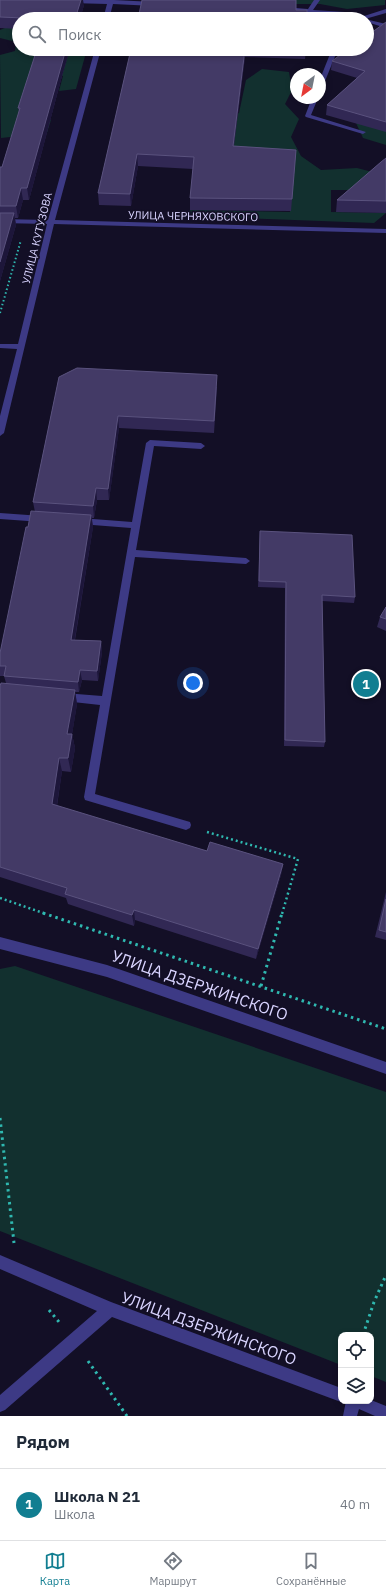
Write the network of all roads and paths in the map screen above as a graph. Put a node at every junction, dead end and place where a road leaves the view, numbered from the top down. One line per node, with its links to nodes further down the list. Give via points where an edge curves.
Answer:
1 (317, 0): 6 (street)
2 (65, 1): 3 (street)
3 (111, 1): 4 (street); 8 (street)
4 (162, 4)
5 (278, 8): 6 (street)
6 (310, 10): 9 (street)
7 (386, 11): 10 (street)
8 (108, 12)
9 (328, 12)
10 (374, 15)
11 (374, 22): 12 (street)
12 (386, 26)
13 (96, 56): 19 (street, УЛИЦА КУТУЗОВА)
14 (332, 56): 15 (street)
15 (326, 71)
16 (313, 104): 17 (street, via 308,116)
17 (363, 132)
18 (0, 221): 19 (street, УЛИЦА ЧЕРНЯХОВСКОГО)
19 (51, 223): 20 (street, УЛИЦА ЧЕРНЯХОВСКОГО); 24 (street, УЛИЦА КУТУЗОВА)
20 (386, 231)
21 (22, 234): 22 (path)
22 (0, 313)
23 (0, 346): 24 (street)
24 (21, 347): 25 (street, УЛИЦА КУТУЗОВА)
25 (0, 434)
26 (201, 446): 30 (street, via 150,443)
27 (0, 516): 28 (street)
28 (53, 520)
29 (68, 520): 30 (street)
30 (136, 525): 31 (street)
31 (131, 553): 32 (street); 34 (street)
32 (246, 561)
33 (53, 696): 34 (street)
34 (106, 701): 35 (street, via 89,797)
35 (186, 825): 38 (path, via 298,859)
36 (0, 898): 38 (path)
37 (0, 943): 40 (street, УЛИЦА ДЗЕРЖИНСКОГО, via 107,971)
38 (261, 986): 39 (path)
39 (386, 1028)
40 (386, 1068)
41 (0, 1262): 43 (street)
42 (386, 1275): 44 (path)
43 (110, 1309): 45 (street, УЛИЦА ДЗЕРЖИНСКОГО); 48 (street, УЛИЦА ДЗЕРЖИНСКОГО)
44 (364, 1332)
45 (338, 1394)
46 (353, 1404): 50 (street)
47 (362, 1404): 49 (street)
48 (0, 1405)
49 (386, 1413)
50 (350, 1416)

